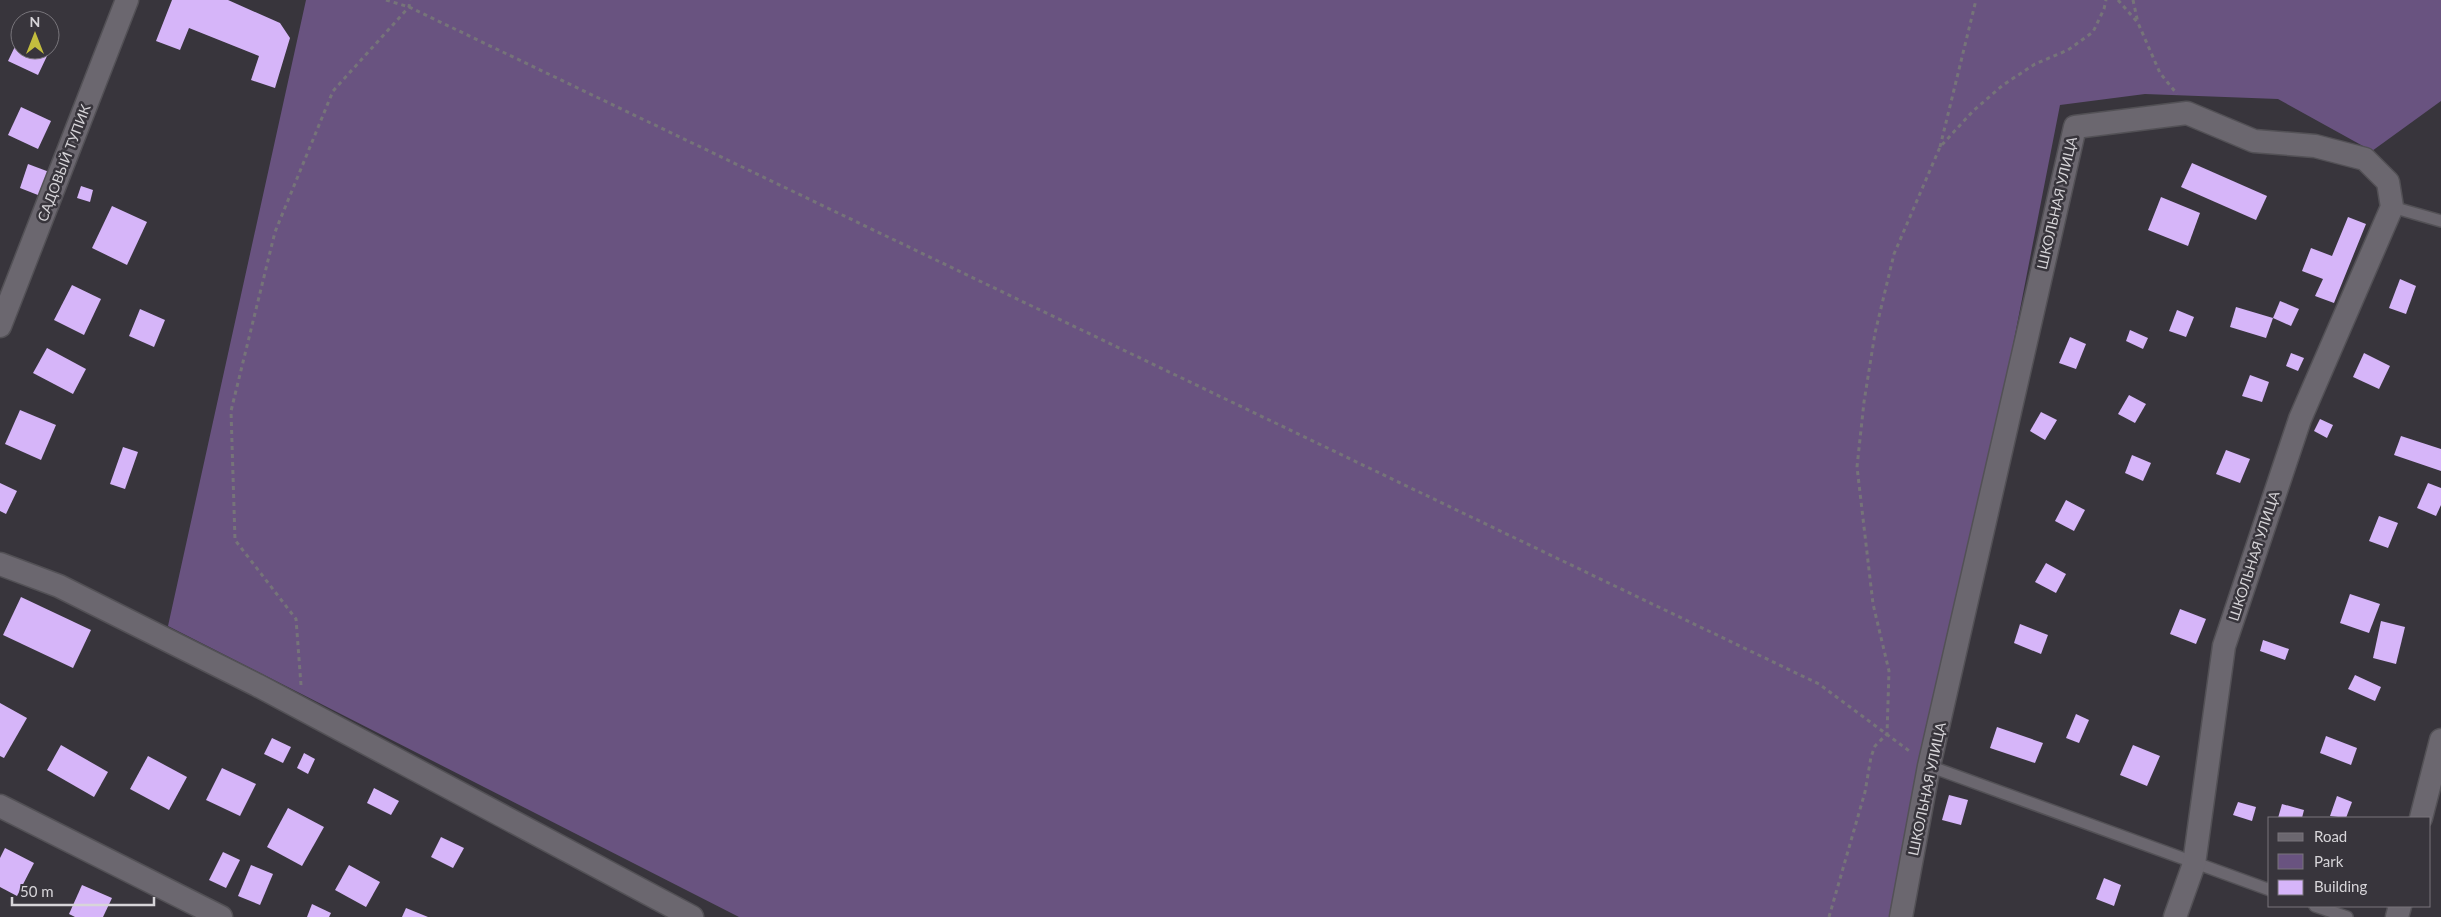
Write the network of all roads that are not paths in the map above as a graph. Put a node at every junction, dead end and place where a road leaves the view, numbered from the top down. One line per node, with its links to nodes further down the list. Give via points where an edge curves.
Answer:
1 (127, 0): 4 (street, САДОВЫЙ ТУПИК)
2 (2392, 207): 3 (lane); 7 (street, ШКОЛЬНАЯ УЛИЦА, via 2388,182 2365,159 2316,146 2254,141 2187,114 2074,128); 10 (street, ШКОЛЬНАЯ УЛИЦА, via 2300,419 2224,646)
3 (2441, 221)
4 (0, 326)
5 (0, 564): 14 (street, via 59,586 302,709)
6 (2441, 740): 9 (street)
7 (1929, 766): 10 (lane); 15 (street, ШКОЛЬНАЯ УЛИЦА)
8 (0, 806): 13 (street)
9 (2421, 817)
10 (2194, 864): 11 (lane); 16 (street, ШКОЛЬНАЯ УЛИЦА)
11 (2268, 889)
12 (2318, 907): 17 (lane)
13 (221, 917)
14 (692, 917)
15 (1901, 917)
16 (2175, 917)
17 (2347, 917)

